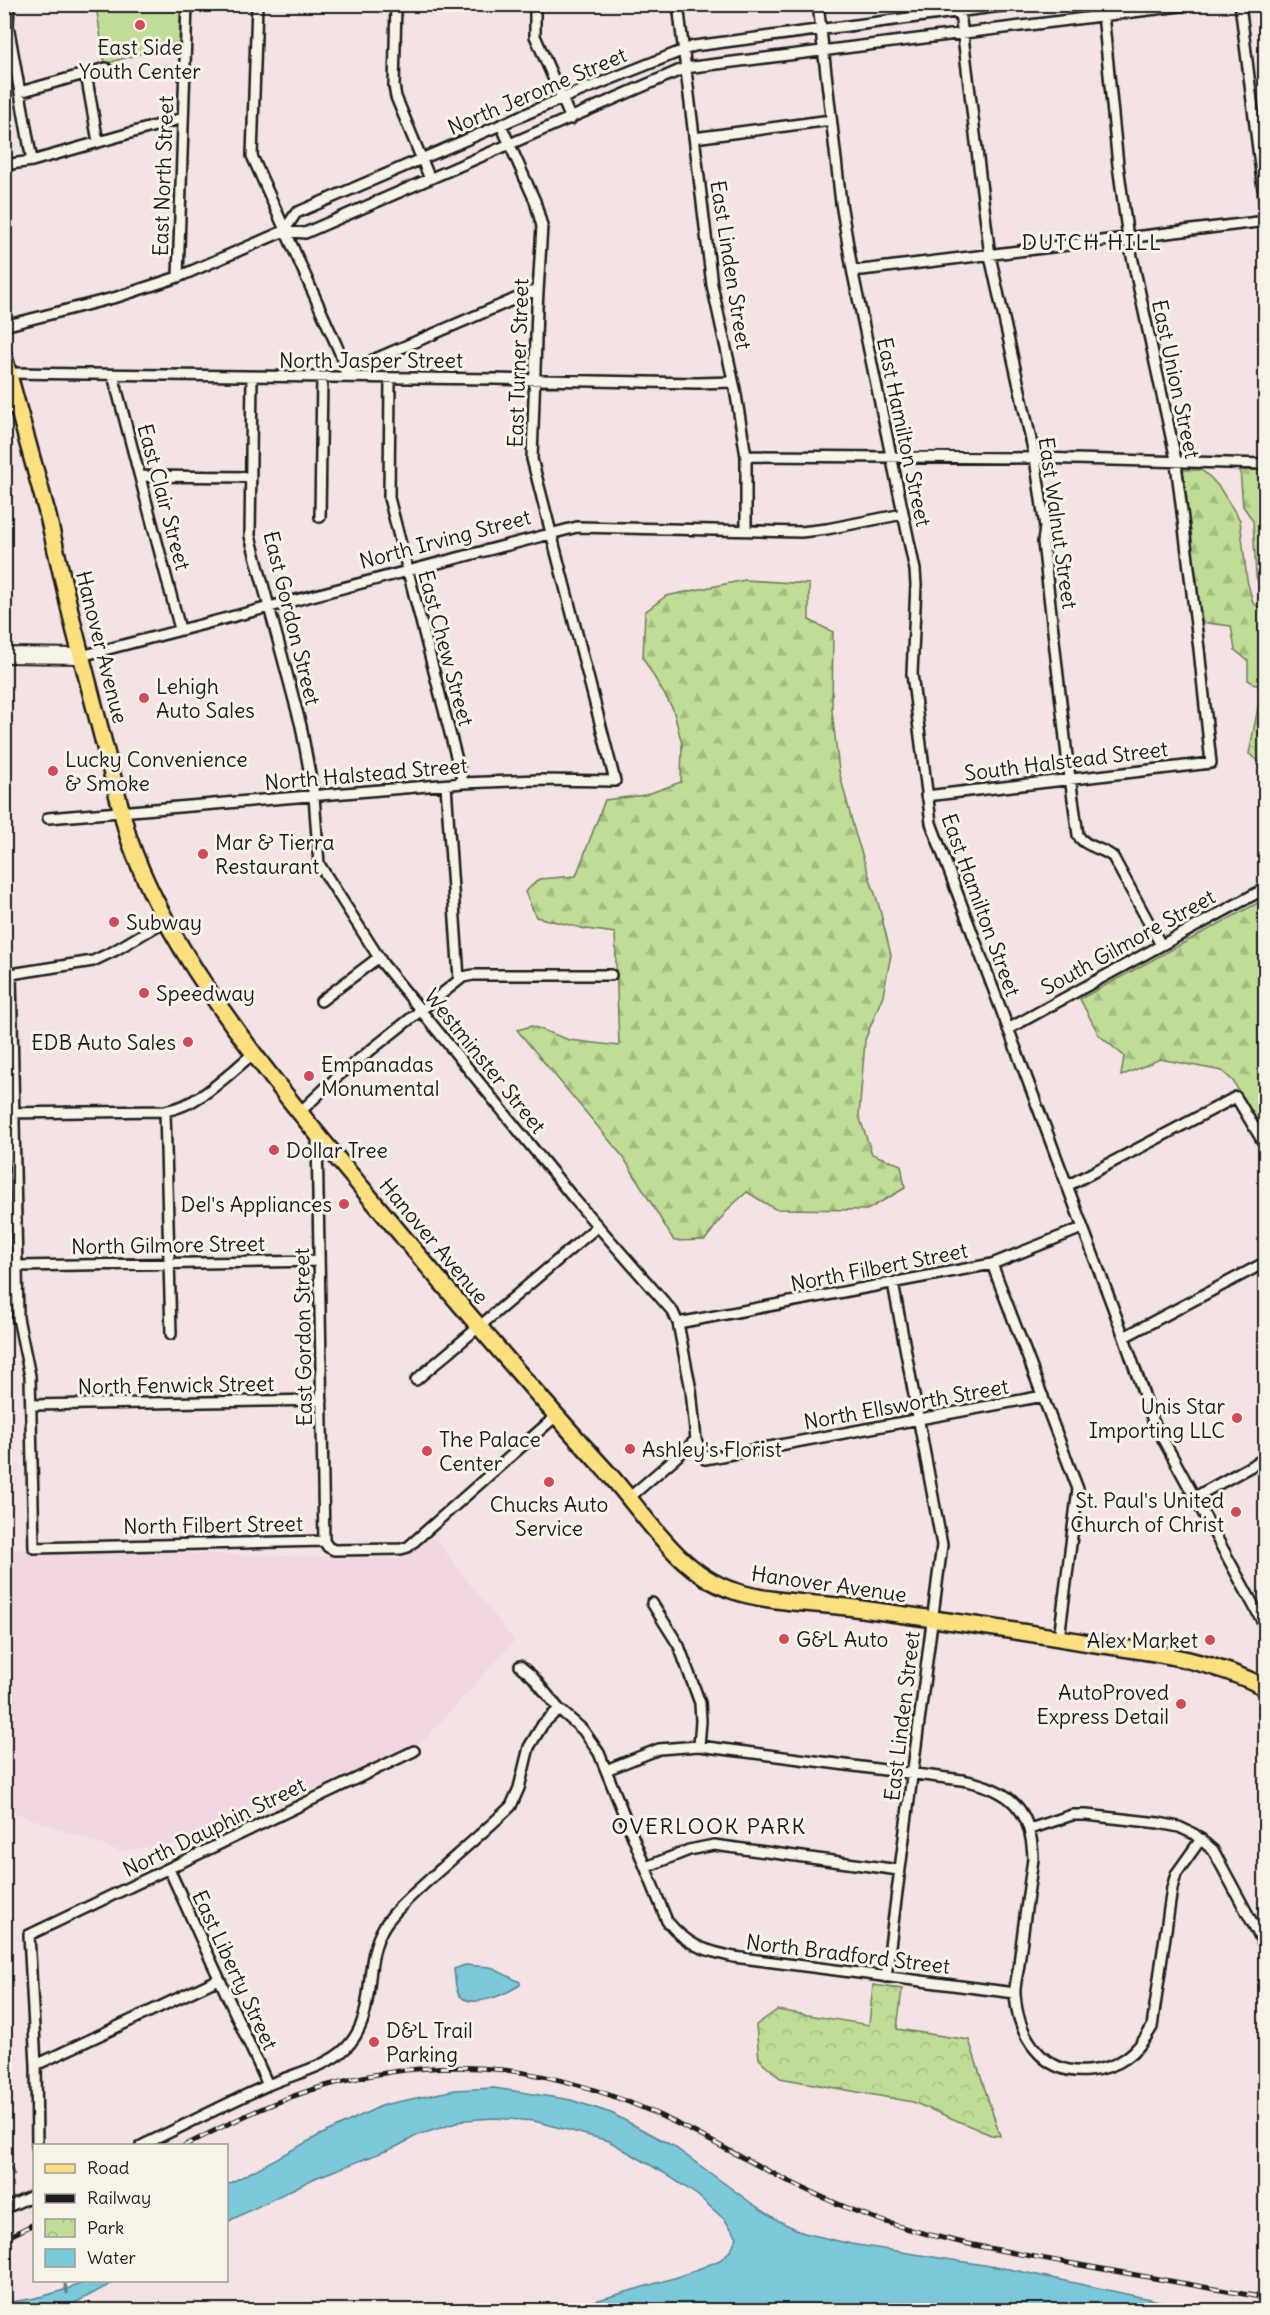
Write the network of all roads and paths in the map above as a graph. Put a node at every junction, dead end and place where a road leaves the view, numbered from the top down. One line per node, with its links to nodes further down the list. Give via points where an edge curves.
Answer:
1 (9, 4): 21 (street, via 8,25)
2 (187, 4): 23 (street, East North Street)
3 (257, 4): 36 (street, via 252,156)
4 (396, 4): 30 (street, via 394,86)
5 (535, 4): 22 (street, via 535,36)
6 (678, 4): 16 (street, East Linden Street)
7 (819, 4): 14 (street, East Hamilton Street)
8 (1017, 4): 12 (street, North Jerome Street)
9 (1102, 4): 13 (street, East Union Street)
10 (1197, 4): 13 (street, North Jerome Street)
11 (1240, 4): 34 (street)
12 (959, 8): 14 (street, North Jerome Street); 15 (street, East Walnut Street)
13 (1103, 17): 15 (street, North Jerome Street); 37 (street, East Union Street)
14 (822, 28): 16 (street, North Jerome Street); 17 (street, East Hamilton Street)
15 (963, 33): 17 (street, North Jerome Street); 38 (street, East Walnut Street)
16 (683, 49): 19 (street, East Linden Street); 22 (street, North Jerome Street)
17 (824, 50): 19 (street, North Jerome Street); 25 (street, East Hamilton Street)
18 (106, 68): 20 (street)
19 (685, 68): 24 (street, North Jerome Street); 27 (street, East Linden Street)
20 (86, 74): 21 (street); 28 (street)
21 (20, 92): 31 (street)
22 (562, 98): 24 (street); 26 (street, North Jerome Street)
23 (183, 118): 28 (street); 40 (street, East North Street)
24 (571, 119): 29 (street, North Jerome Street)
25 (831, 120): 27 (street); 39 (street, East Hamilton Street)
26 (501, 125): 29 (street, East Turner Street); 30 (street, North Jerome Street)
27 (694, 138): 51 (street, East Linden Street, via 712,285)
28 (98, 142): 31 (street)
29 (510, 145): 33 (street, North Jerome Street); 41 (street, East Turner Street, via 536,201 542,226)
30 (422, 160): 33 (street); 36 (street, North Jerome Street, via 296,213)
31 (32, 161): 32 (street)
32 (4, 165)
33 (430, 179): 36 (street, North Jerome Street, via 304,233)
34 (1266, 214)
35 (1266, 220): 37 (street)
36 (284, 231): 40 (street, North Jerome Street); 44 (street)
37 (1128, 238): 38 (street); 56 (street, East Union Street)
38 (990, 256): 39 (street); 55 (street, East Walnut Street)
39 (852, 269): 54 (street, East Hamilton Street)
40 (178, 277): 42 (street, North Jerome Street)
41 (538, 289): 44 (street); 50 (street, East Turner Street)
42 (4, 326)
43 (4, 357): 45 (main road, Hanover Avenue)
44 (348, 371): 48 (street)
45 (9, 373): 46 (street, North Jasper Street); 52 (main road, Hanover Avenue)
46 (113, 375): 47 (street, North Jasper Street); 58 (street, East Clair Street)
47 (252, 377): 48 (street, North Jasper Street); 59 (street, East Gordon Street)
48 (327, 377): 49 (street, North Jasper Street); 61 (street)
49 (390, 378): 50 (street, North Jasper Street); 64 (street, East Chew Street, via 389,498)
50 (534, 380): 51 (street, North Jasper Street); 63 (street, East Turner Street, via 532,459)
51 (733, 382): 53 (street, East Linden Street)
52 (11, 408): 68 (main road, Hanover Avenue, via 50,527)
53 (746, 456): 54 (street); 62 (street, East Linden Street)
54 (891, 456): 55 (street); 60 (street, East Hamilton Street)
55 (1035, 458): 56 (street); 70 (street, East Walnut Street)
56 (1176, 462): 57 (street); 69 (street, East Union Street)
57 (1266, 464)
58 (140, 476): 59 (street); 66 (street, East Clair Street)
59 (251, 477): 65 (street, East Gordon Street, via 250,536)
60 (903, 514): 62 (street, North Irving Street, via 801,532); 75 (street, East Hamilton Street, via 916,585 912,674)
61 (320, 517)
62 (746, 530): 63 (street, North Irving Street, via 577,527)
63 (551, 533): 64 (street, North Irving Street); 71 (street, East Turner Street)
64 (408, 571): 65 (street, North Irving Street); 72 (street, East Chew Street)
65 (269, 606): 66 (street, North Irving Street); 74 (street, East Gordon Street, via 301,726)
66 (180, 629): 68 (street, North Irving Street)
67 (4, 655): 68 (main road, North Irving Street)
68 (81, 656): 76 (main road, Hanover Avenue)
69 (1211, 763): 70 (street, South Halstead Street)
70 (1070, 779): 75 (street, South Halstead Street); 80 (street, East Walnut Street, via 1080,840 1113,856)
71 (615, 781): 72 (street, North Halstead Street)
72 (463, 783): 73 (street, North Halstead Street)
73 (446, 784): 74 (street, North Halstead Street); 83 (street)
74 (314, 796): 76 (street, North Halstead Street); 81 (street, Westminster Street, via 319,864)
75 (926, 796): 86 (street, East Hamilton Street, via 931,823)
76 (122, 812): 77 (street, North Halstead Street); 79 (main road, Hanover Avenue, via 139,867)
77 (48, 818)
78 (1266, 888): 80 (street, South Gilmore Street)
79 (165, 921): 87 (main road, Hanover Avenue); 89 (street, via 93,961 11,974)
80 (1161, 945): 86 (street, South Gilmore Street)
81 (379, 957): 84 (street); 85 (street, Westminster Street)
82 (611, 975): 83 (street, via 473,975)
83 (459, 979): 85 (street)
84 (321, 1001)
85 (420, 1010): 90 (street); 94 (street, Westminster Street)
86 (1008, 1029): 93 (street, East Hamilton Street)
87 (254, 1053): 88 (street, via 188,1105); 90 (main road, Hanover Avenue)
88 (165, 1111): 89 (street); 98 (street)
89 (9, 1113): 100 (street)
90 (299, 1113): 91 (main road, Hanover Avenue)
91 (317, 1134): 96 (street, East Gordon Street); 103 (main road, Hanover Avenue)
92 (1266, 1147): 93 (street, via 1236,1097)
93 (1067, 1186): 95 (street, East Hamilton Street)
94 (598, 1226): 102 (street, Westminster Street); 103 (street)
95 (1082, 1228): 99 (street, North Filbert Street); 105 (street, East Hamilton Street)
96 (320, 1261): 98 (street, North Gilmore Street); 108 (street, East Gordon Street)
97 (1266, 1262): 105 (street)
98 (168, 1264): 100 (street, North Gilmore Street); 104 (street)
99 (992, 1264): 101 (street, North Filbert Street); 107 (street)
100 (16, 1266): 109 (street, via 18,1318 29,1363)
101 (893, 1283): 102 (street, North Filbert Street); 111 (street, East Linden Street)
102 (678, 1323): 112 (street)
103 (479, 1327): 106 (street); 110 (main road, Hanover Avenue)
104 (171, 1334)
105 (1124, 1337): 115 (street, East Hamilton Street, via 1153,1421)
106 (416, 1380)
107 (1043, 1396): 111 (street, North Ellsworth Street); 120 (street, via 1078,1489)
108 (322, 1400): 109 (street, North Fenwick Street); 116 (street, East Gordon Street)
109 (31, 1405): 116 (street, North Filbert Street, via 34,1548)
110 (556, 1416): 114 (main road, Hanover Avenue); 116 (street, North Filbert Street, via 408,1547 334,1550)
111 (919, 1420): 112 (street, North Ellsworth Street, via 705,1459); 118 (street, East Linden Street, via 942,1545)
112 (696, 1440): 114 (street)
113 (1266, 1458): 115 (street)
114 (630, 1497): 118 (main road, Hanover Avenue, via 682,1559 714,1583 733,1591)
115 (1195, 1497): 119 (street, East Hamilton Street)
116 (324, 1541)
117 (652, 1603): 124 (street, via 679,1646 700,1703)
118 (932, 1619): 120 (main road, Hanover Avenue); 127 (street, East Linden Street)
119 (1266, 1628)
120 (1059, 1638): 122 (main road, Hanover Avenue, via 1197,1662)
121 (520, 1666): 123 (street)
122 (1264, 1685)
123 (559, 1709): 126 (street, via 583,1730); 138 (street, via 543,1724 529,1747 511,1806 406,1900 386,1924 371,1963 366,2015 354,2038 338,2055)
124 (699, 1746): 126 (street, via 659,1749); 127 (street)
125 (414, 1751): 131 (street, North Dauphin Street)
126 (606, 1770): 130 (street)
127 (913, 1774): 128 (street, via 985,1784 1010,1798); 132 (street, East Linden Street)
128 (1030, 1829): 129 (street, via 1072,1815 1086,1815 1179,1827); 136 (street, via 1033,1860)
129 (1201, 1839): 133 (street, via 1213,1850); 136 (street, via 1176,1874 1152,2027 1128,2059 1102,2069 1076,2072 1046,2060 1022,2030)
130 (646, 1867): 132 (street, via 714,1845); 134 (street, North Bradford Street, via 667,1921 699,1949)
131 (169, 1869): 135 (street, East Liberty Street); 137 (street, North Dauphin Street, via 29,1935)
132 (899, 1870): 134 (street, East Linden Street)
133 (1266, 1948)
134 (886, 1977): 136 (street, North Bradford Street)
135 (219, 1979): 137 (street); 138 (street, East Liberty Street)
136 (1015, 1993)
137 (36, 2065): 139 (street)
138 (268, 2085): 140 (street)
139 (38, 2144)
140 (143, 2144)
141 (33, 2195): 142 (street)
142 (4, 2209)

